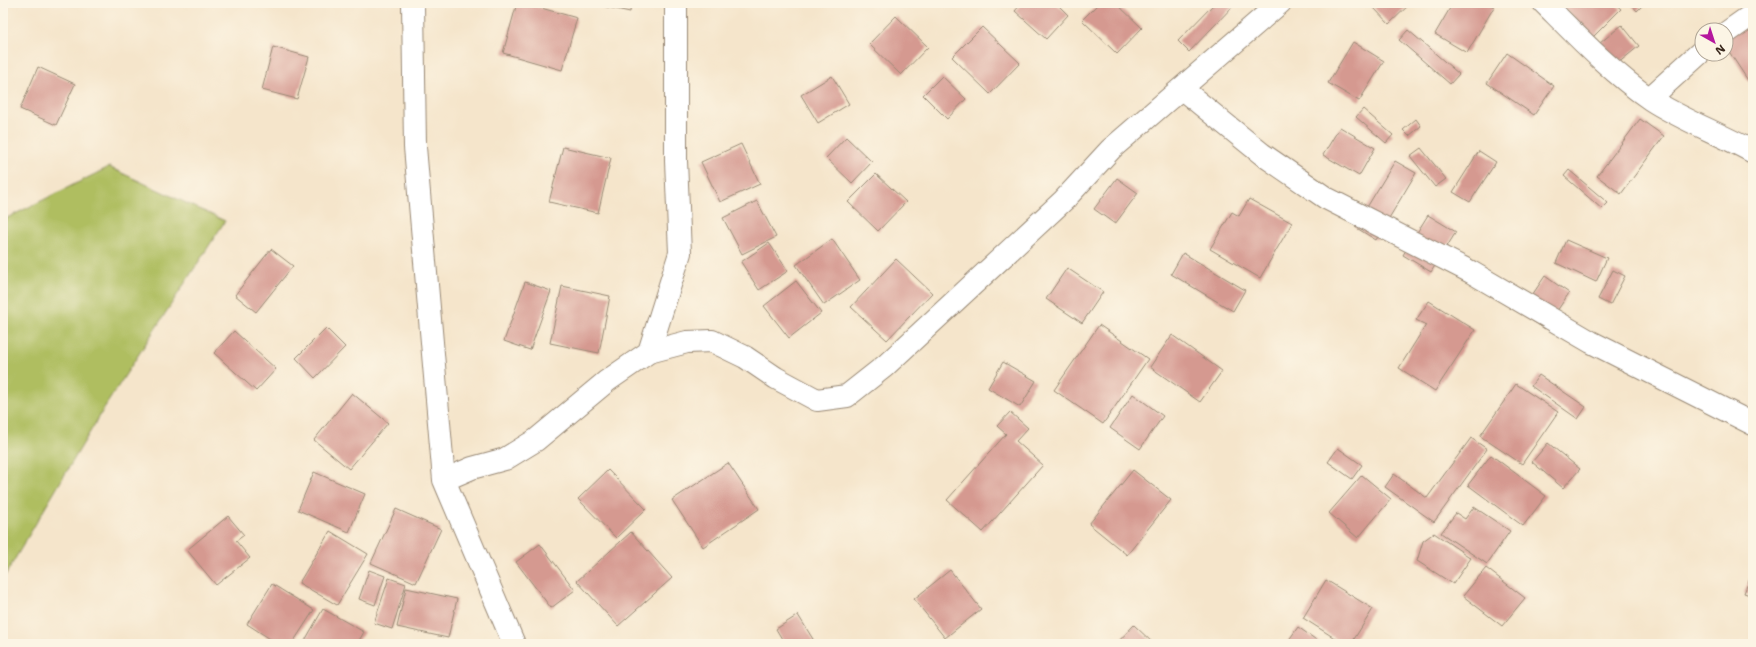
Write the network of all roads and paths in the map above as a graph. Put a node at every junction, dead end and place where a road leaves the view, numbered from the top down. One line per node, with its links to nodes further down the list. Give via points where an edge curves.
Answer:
1 (413, 3): 13 (street, via 415,147)
2 (676, 3): 11 (street, via 676,161 680,253)
3 (1280, 3): 8 (street)
4 (1544, 3): 9 (street, via 1611,67)
5 (1753, 14): 6 (street)
6 (1734, 27)
7 (1694, 57): 9 (street)
8 (1182, 90): 11 (street, via 1111,149 1064,200 884,366 847,396 817,400 776,378 745,357 712,341 687,342); 12 (street, via 1262,154 1326,198 1471,272 1591,342)
9 (1650, 98): 10 (street)
10 (1753, 152)
11 (650, 352): 13 (street, via 607,381 536,440 505,459 472,468)
12 (1753, 424)
13 (444, 480): 14 (street)
14 (514, 644)

